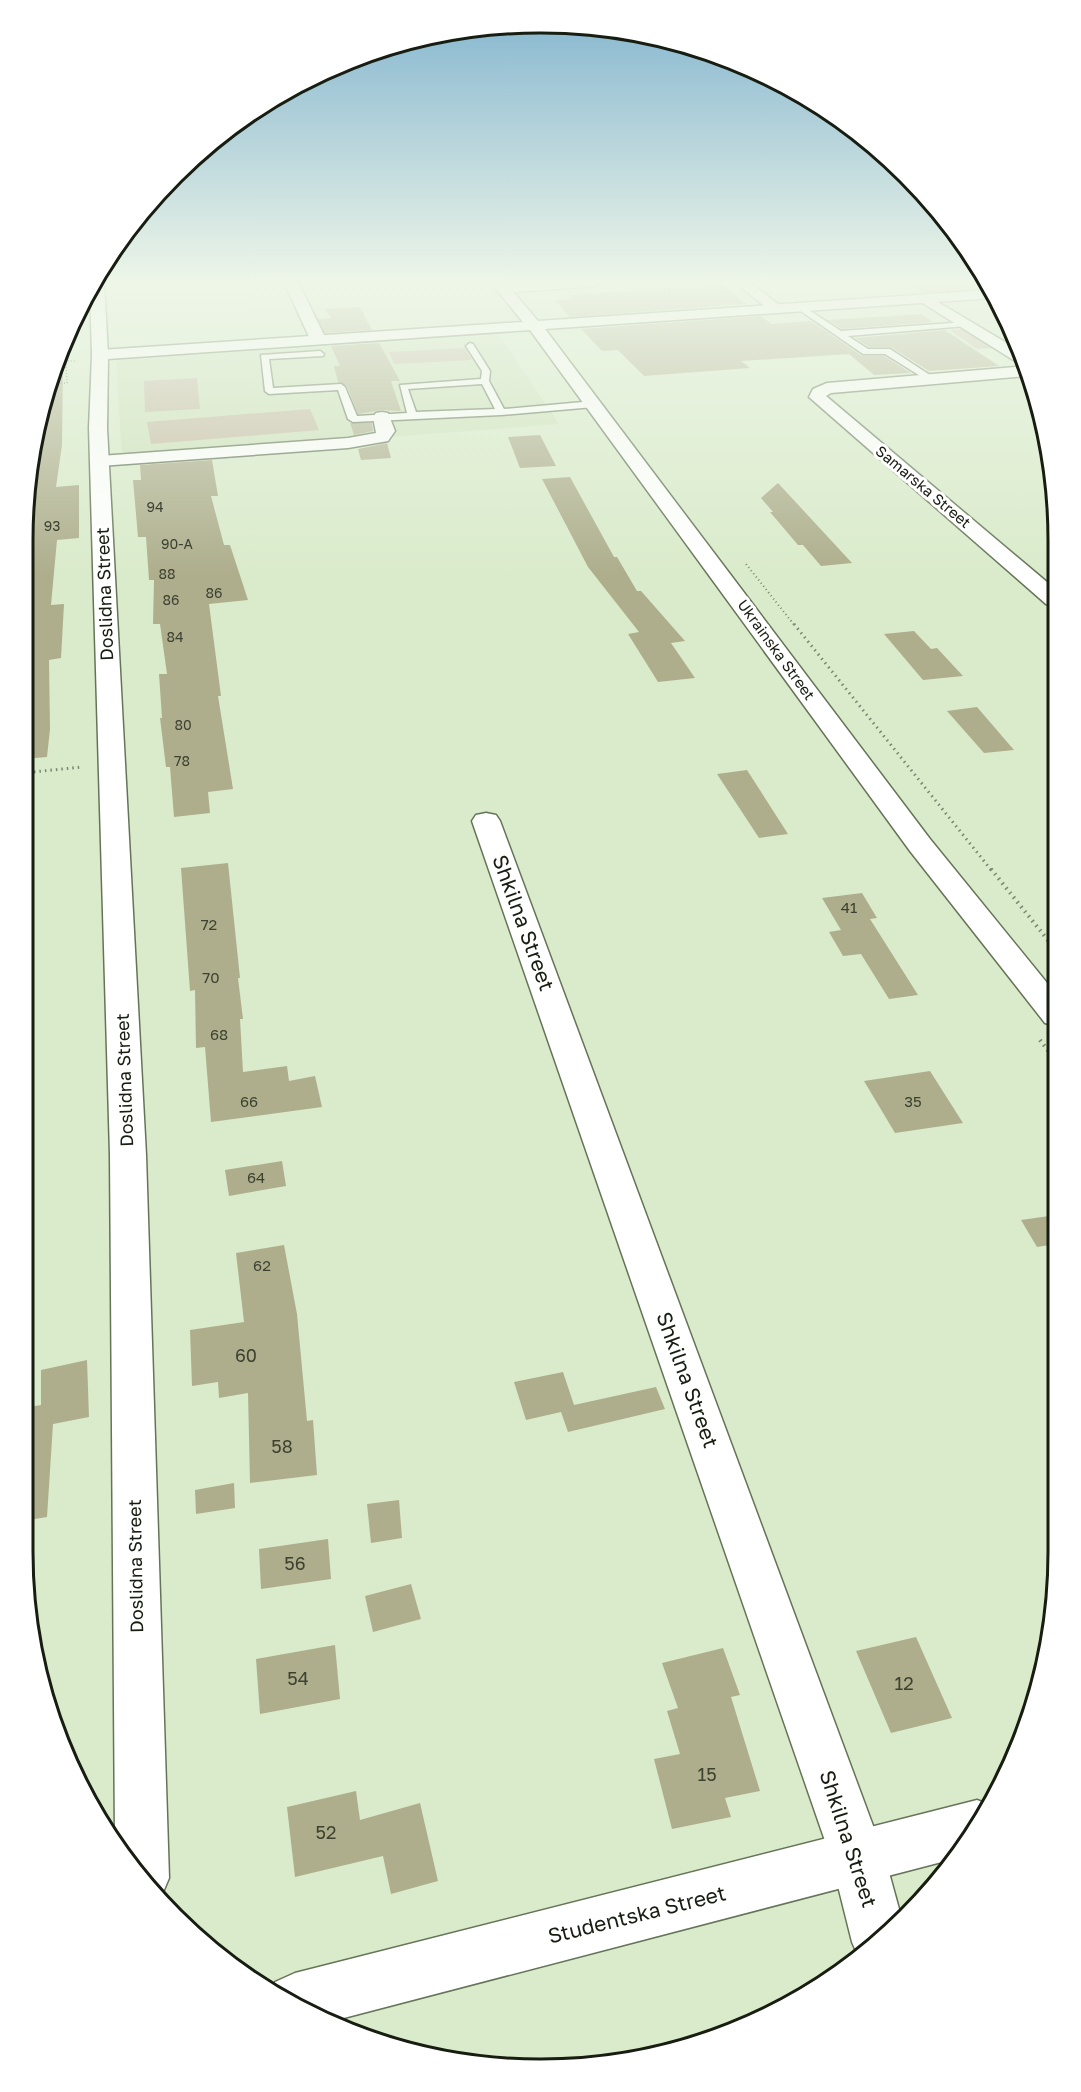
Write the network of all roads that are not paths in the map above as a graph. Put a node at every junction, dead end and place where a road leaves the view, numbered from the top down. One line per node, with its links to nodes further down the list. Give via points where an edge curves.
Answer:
1 (99, 380): 10 (street, Doslidna Street)
2 (267, 380): 9 (lane, via 269,391 341,387 353,419)
3 (575, 380): 6 (street, Ukrainska Street)
4 (923, 380): 11 (street, Samarska Street, via 828,388 817,397)
5 (485, 381): 7 (lane); 8 (lane, via 403,387)
6 (594, 404): 7 (lane); 13 (street, Ukrainska Street, via 920,844)
7 (501, 412): 8 (lane)
8 (412, 415): 9 (lane)
9 (382, 417): 10 (street, via 386,431 382,437 348,443)
10 (100, 461): 16 (street, Doslidna Street, via 128,1155)
11 (1048, 594)
12 (486, 821): 15 (street, Shkilna Street)
13 (1048, 1006)
14 (964, 1829): 15 (street, Studentska Street)
15 (858, 1858): 17 (street, Shkilna Street); 18 (street, Studentska Street)
16 (142, 1865)
17 (877, 1931)
18 (303, 2000)

